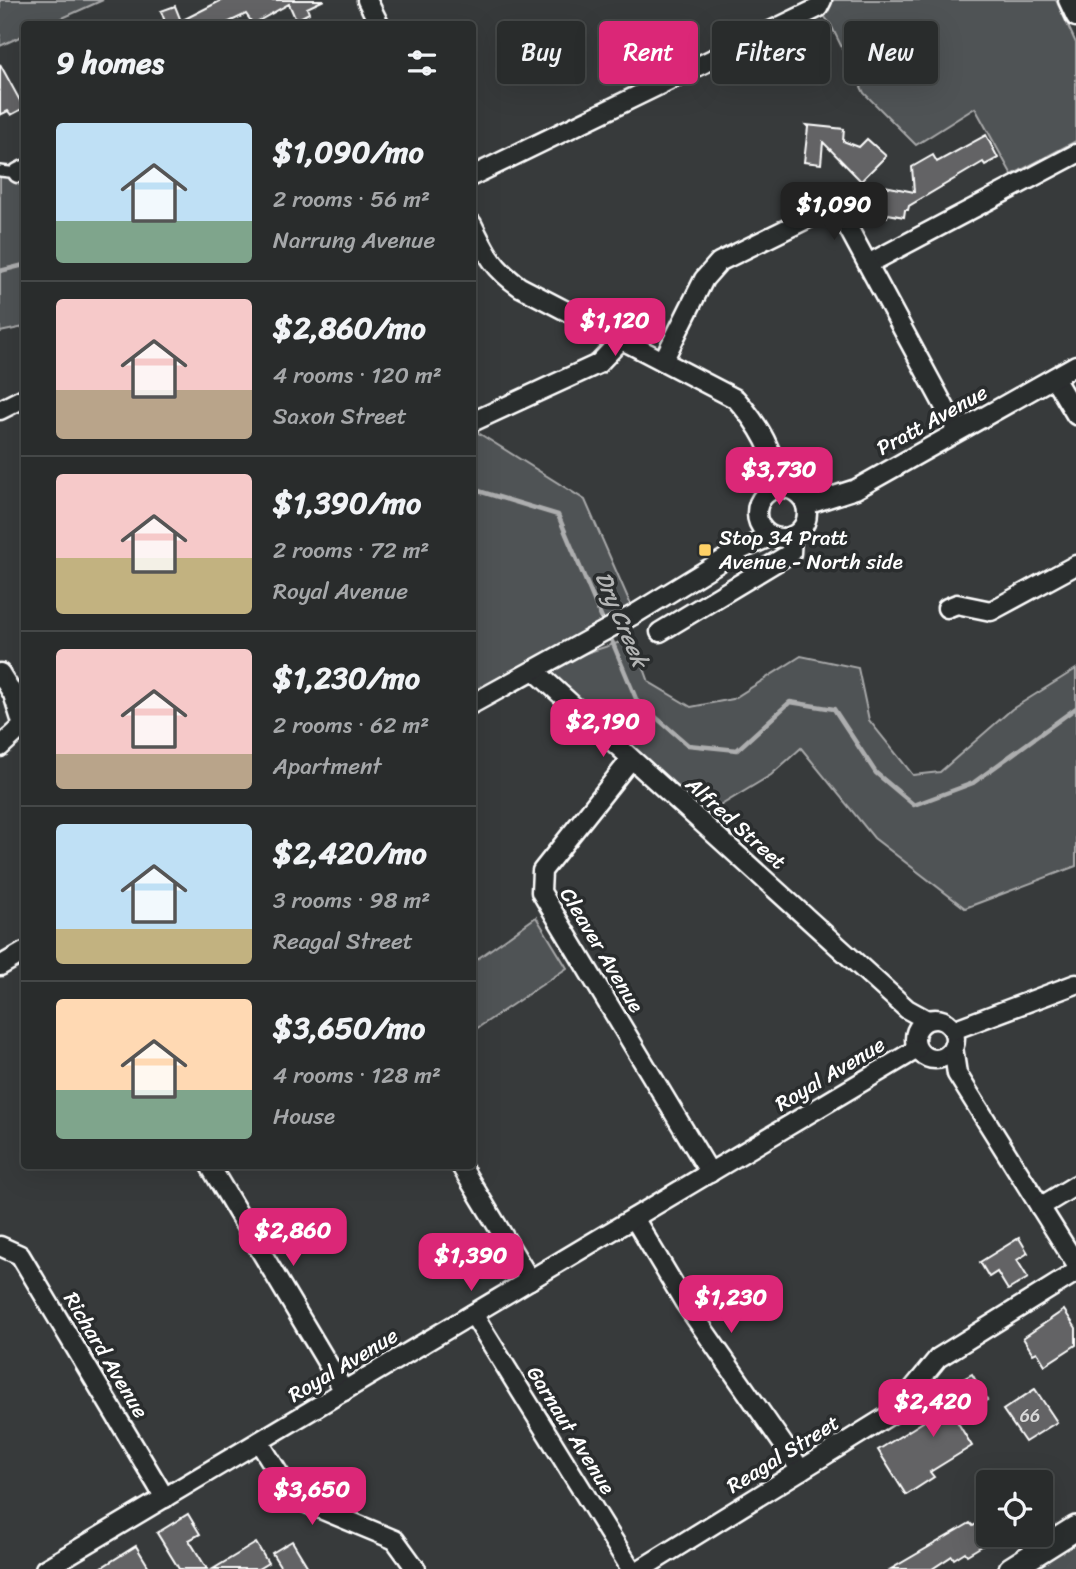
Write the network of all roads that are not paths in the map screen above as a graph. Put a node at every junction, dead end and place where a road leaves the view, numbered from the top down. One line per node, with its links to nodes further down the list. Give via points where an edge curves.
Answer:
1 (367, 0): 5 (street)
2 (822, 0): 7 (street, via 817,8)
3 (1068, 0): 4 (street)
4 (1076, 17)
5 (375, 21)
6 (1076, 154): 9 (street)
7 (476, 174)
8 (476, 232): 10 (street, via 500,273)
9 (868, 264): 11 (street, via 845,222 832,213 817,214 719,262 705,279); 18 (street)
10 (622, 339): 11 (street); 17 (street, via 598,364)
11 (663, 361): 19 (street, via 736,399 755,419 775,458)
12 (1076, 365): 13 (street, Pratt Avenue)
13 (1054, 378): 16 (street); 18 (street, Pratt Avenue)
14 (21, 400): 15 (street)
15 (0, 410)
16 (1076, 415)
17 (476, 420)
18 (957, 430): 20 (street, Pratt Avenue, via 856,489)
19 (781, 487): 20 (street, via 799,494); 21 (street, via 764,494 757,506 757,521)
20 (806, 505): 22 (street, via 805,524)
21 (765, 530): 22 (street, via 780,538); 26 (street, via 635,614)
22 (792, 536): 25 (street, via 791,553)
23 (1076, 565): 24 (street, via 991,611 957,604)
24 (947, 608)
25 (660, 632)
26 (534, 670): 28 (street); 32 (street, Alfred Street)
27 (0, 673): 29 (street)
28 (476, 702)
29 (21, 720)
30 (21, 728): 31 (street)
31 (0, 747)
32 (631, 759): 36 (street, Alfred Street, via 907,1009); 42 (street, Cleaver Avenue, via 542,872 541,892)
33 (21, 954): 34 (street)
34 (0, 966)
35 (1076, 984): 37 (street)
36 (920, 1033): 37 (street, via 941,1019); 38 (street, via 925,1057); 42 (street, Royal Avenue)
37 (953, 1039): 38 (street, via 946,1056); 39 (street)
38 (934, 1059): 39 (street)
39 (957, 1074): 44 (street)
40 (211, 1169): 51 (street)
41 (463, 1169): 49 (street)
42 (710, 1173): 45 (street, Royal Avenue)
43 (1076, 1185): 44 (street)
44 (1040, 1206): 47 (street)
45 (634, 1218): 49 (street, Royal Avenue); 53 (street, via 685,1303)
46 (0, 1245): 54 (street, Richard Avenue, via 20,1255)
47 (1076, 1264)
48 (1076, 1272): 53 (street, Reagal Street, via 938,1358 893,1413)
49 (530, 1280): 50 (street, Royal Avenue)
50 (473, 1314): 51 (street, Royal Avenue); 58 (street, Garnaut Avenue)
51 (344, 1391): 52 (street, Royal Avenue)
52 (259, 1442): 54 (street, Royal Avenue); 57 (street, via 294,1498 395,1540)
53 (800, 1470): 59 (street, Reagal Street)
54 (165, 1498): 56 (street, Royal Avenue)
55 (1076, 1528): 60 (street)
56 (45, 1569)
57 (416, 1569)
58 (631, 1569)
59 (641, 1569)
60 (1011, 1569)

